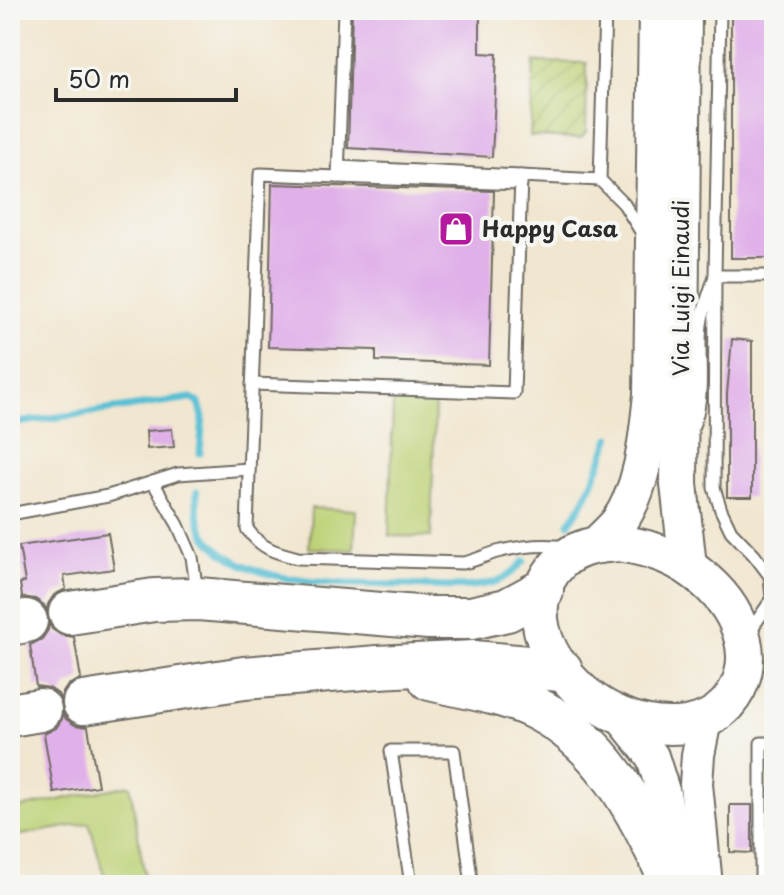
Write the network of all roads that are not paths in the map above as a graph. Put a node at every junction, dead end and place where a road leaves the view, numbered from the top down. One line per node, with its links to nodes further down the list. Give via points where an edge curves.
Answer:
1 (344, 10): 6 (lane)
2 (605, 10): 8 (lane)
3 (657, 10): 9 (main road, Via Luigi Einaudi)
4 (683, 10): 13 (main road, Via Luigi Einaudi)
5 (720, 10): 10 (lane)
6 (338, 172): 7 (lane); 12 (lane, via 260,174)
7 (521, 180): 8 (lane); 12 (lane, via 514,393)
8 (600, 180): 9 (lane, via 624,204)
9 (653, 251): 17 (main road, Via Luigi Einaudi, via 652,395 645,453 619,522)
10 (715, 276): 11 (lane); 13 (lane, via 701,325 698,416); 22 (lane, via 714,488 731,531 770,576 772,599)
11 (774, 276)
12 (252, 384): 14 (lane)
13 (679, 453): 18 (main road, Via Luigi Einaudi)
14 (249, 469): 15 (lane, via 178,474); 17 (lane, via 247,529 257,543 275,553 463,563 502,550)
15 (153, 482): 16 (lane); 20 (lane, via 192,557)
16 (10, 514)
17 (588, 547): 18 (main road, via 643,547); 19 (main road, Via Luigi Einaudi, via 563,559)
18 (688, 566): 22 (main road, via 723,600)
19 (542, 591): 20 (highway, via 507,610 471,618); 24 (main road, via 541,629)
20 (198, 599): 21 (highway)
21 (70, 613)
22 (743, 641): 27 (main road, via 746,659 739,687 722,710)
23 (378, 667): 24 (highway, via 473,662); 25 (highway, via 244,678); 31 (highway, via 487,692 530,706 567,728 595,752 622,787)
24 (561, 670): 26 (main road, via 597,703)
25 (84, 703)
26 (619, 715): 27 (main road, via 667,727); 32 (main road, via 652,756)
27 (705, 720): 33 (main road, via 696,784)
28 (774, 743): 34 (lane, via 761,743)
29 (411, 885): 30 (lane, via 391,751 454,751)
30 (472, 885)
31 (673, 885)
32 (681, 885)
33 (706, 885)
34 (761, 885)

